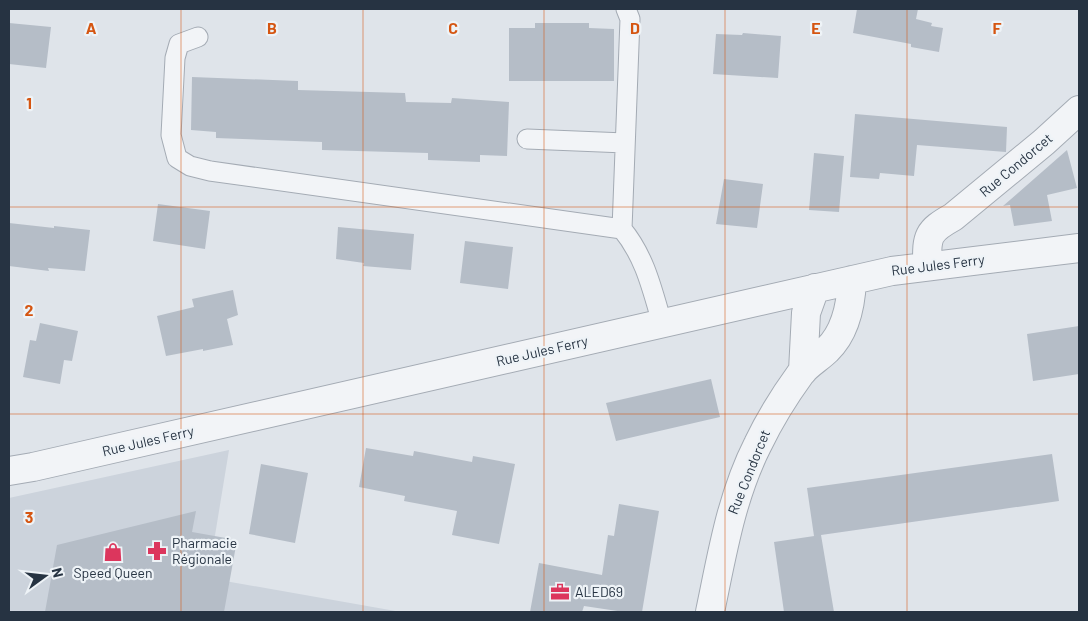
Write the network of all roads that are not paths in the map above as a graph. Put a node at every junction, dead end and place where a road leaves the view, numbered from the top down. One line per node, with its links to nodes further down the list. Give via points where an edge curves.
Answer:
1 (626, 9): 5 (lane, via 630,19)
2 (198, 37): 6 (lane, via 178,44 175,58 171,135 177,158 190,166)
3 (1079, 110): 8 (street, Rue Condorcet, via 931,232 927,247)
4 (527, 139): 5 (lane)
5 (625, 143): 6 (lane)
6 (622, 229): 11 (lane, via 645,265)
7 (1079, 248): 8 (street, Rue Jules Ferry)
8 (928, 266): 9 (street, Rue Jules Ferry)
9 (852, 280): 10 (street, Rue Jules Ferry); 12 (street, Rue Condorcet, via 848,315 838,337)
10 (815, 288): 11 (street, Rue Jules Ferry); 12 (street, via 806,313)
11 (662, 323): 13 (street, Rue Jules Ferry)
12 (803, 371): 14 (street, Rue Condorcet, via 775,411 736,496)
13 (9, 472)
14 (710, 612)

